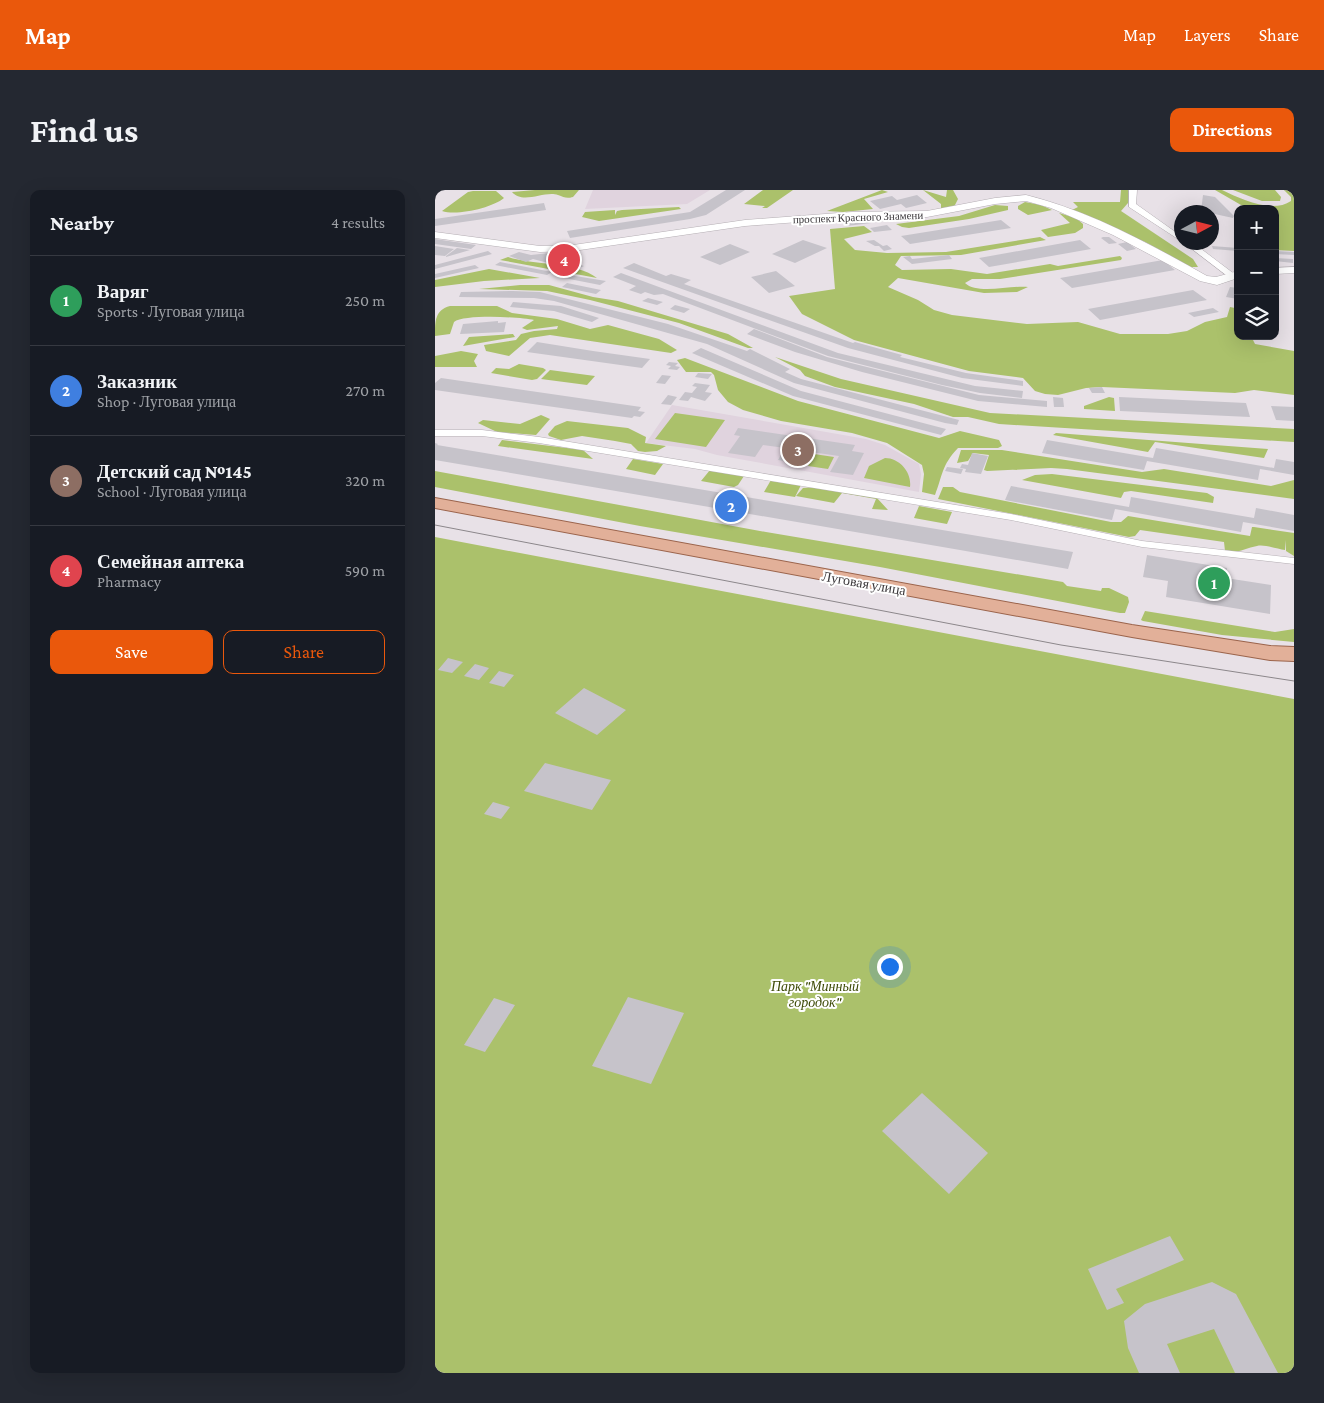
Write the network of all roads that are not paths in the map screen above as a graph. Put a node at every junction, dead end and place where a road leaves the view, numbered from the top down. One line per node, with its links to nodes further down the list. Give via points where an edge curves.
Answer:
1 (1133, 190): 2 (street, via 1132,205)
2 (1174, 234)
3 (435, 235): 8 (main road, проспект Красного Знамени, via 540,249 573,248 745,222 843,215 927,214 1026,198 1055,206 1117,233 1204,279 1217,281)
4 (1198, 250): 7 (street)
5 (1294, 270): 6 (main road)
6 (1279, 271)
7 (1234, 274)
8 (1234, 275)
9 (435, 433): 11 (street, via 482,433 539,440 1011,517 1142,544)
10 (435, 503): 12 (main road, Луговая улица, via 1123,629)
11 (1294, 561)
12 (1294, 654)

